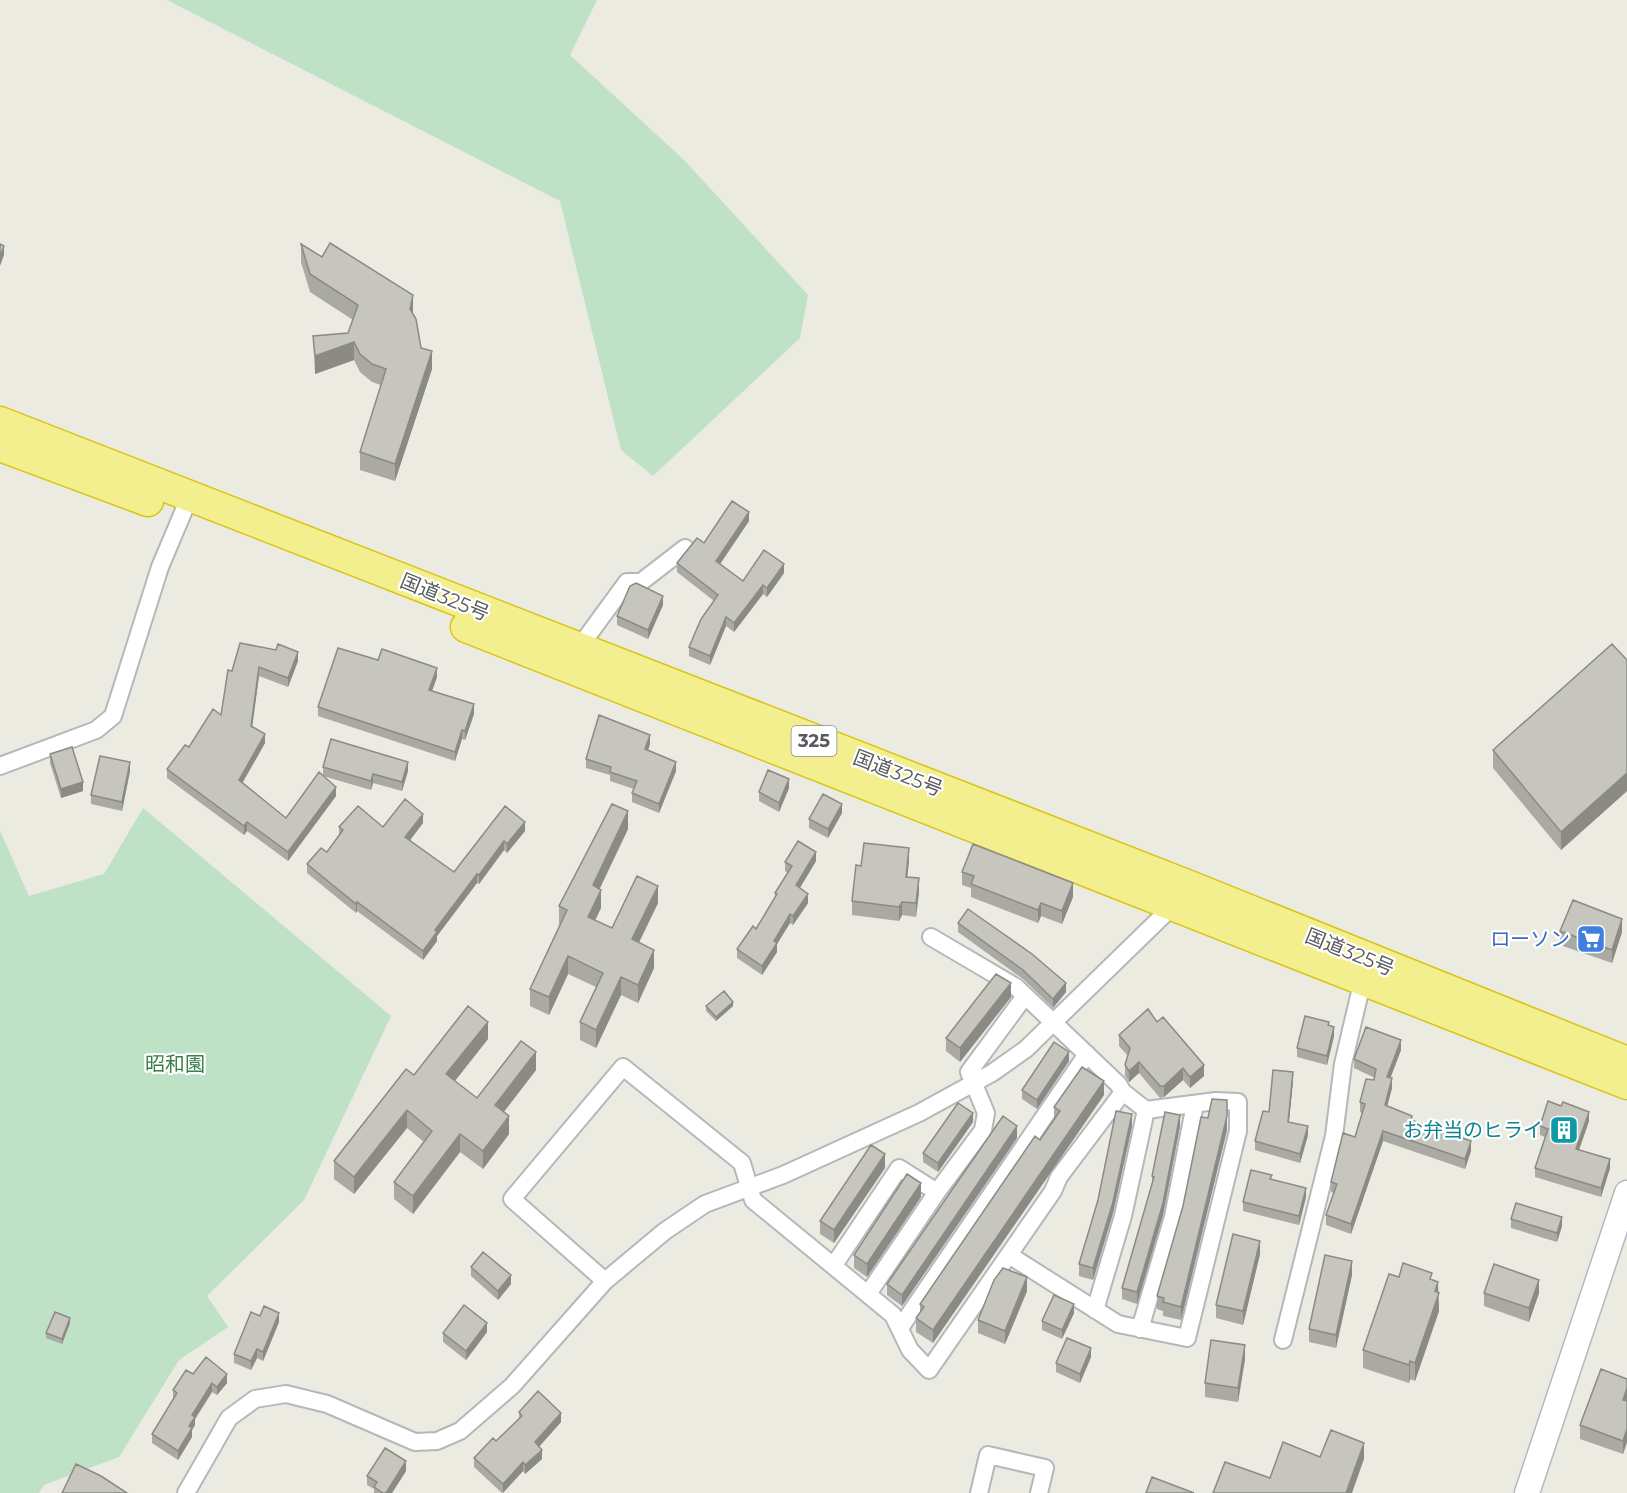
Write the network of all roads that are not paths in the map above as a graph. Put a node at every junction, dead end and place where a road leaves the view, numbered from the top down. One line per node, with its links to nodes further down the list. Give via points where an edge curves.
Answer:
1 (0, 422): 3 (highway, 国道325号 / 325)
2 (0, 446): 3 (highway, 国道325号 / 325)
3 (186, 505): 5 (highway, 国道325号 / 325); 6 (street, via 160,567 113,716 96,730); 7 (highway, 国道325号 / 325, via 789,756)
4 (685, 548): 5 (street, via 641,582 627,582)
5 (578, 649): 7 (highway, 国道325号 / 325)
6 (0, 766)
7 (1181, 896): 9 (highway, 国道325号 / 325); 11 (street)
8 (931, 937): 10 (street, via 991,970)
9 (1365, 970): 13 (highway, 国道325号 / 325); 15 (highway, 国道325号 / 325); 29 (street, via 1343,1064 1334,1136)
10 (1025, 996): 11 (street); 14 (street, via 969,1072)
11 (1053, 1022): 12 (street); 14 (street, via 1026,1048)
12 (1087, 1054): 16 (street); 27 (street)
13 (1627, 1062)
14 (975, 1082): 19 (street, via 919,1113); 20 (street, via 986,1113 983,1130)
15 (1627, 1084)
16 (1123, 1092): 18 (street); 22 (street, via 1059,1177)
17 (1195, 1104): 18 (street); 28 (street, via 1173,1217); 28 (street, via 1238,1102 1239,1131 1225,1190 1187,1338)
18 (1146, 1110): 26 (street, via 1123,1216)
19 (750, 1187): 23 (street, via 753,1200); 24 (street, via 705,1204); 24 (street, via 742,1163 623,1067 512,1199)
20 (937, 1192): 23 (street, via 899,1168); 25 (street)
21 (1627, 1193): 33 (street)
22 (1009, 1255): 26 (street); 27 (street, via 929,1370 910,1350)
23 (834, 1265): 25 (street)
24 (604, 1281): 30 (street, via 512,1386 460,1431 437,1441 415,1442 327,1404 286,1394 255,1399 229,1418)
25 (868, 1294): 27 (street, via 893,1315)
26 (1095, 1310): 28 (street, via 1118,1324)
27 (900, 1328)
28 (1140, 1329)
29 (1283, 1340)
30 (186, 1493)
31 (979, 1493): 32 (street, via 988,1455 1045,1468)
32 (1039, 1493)
33 (1527, 1493)

